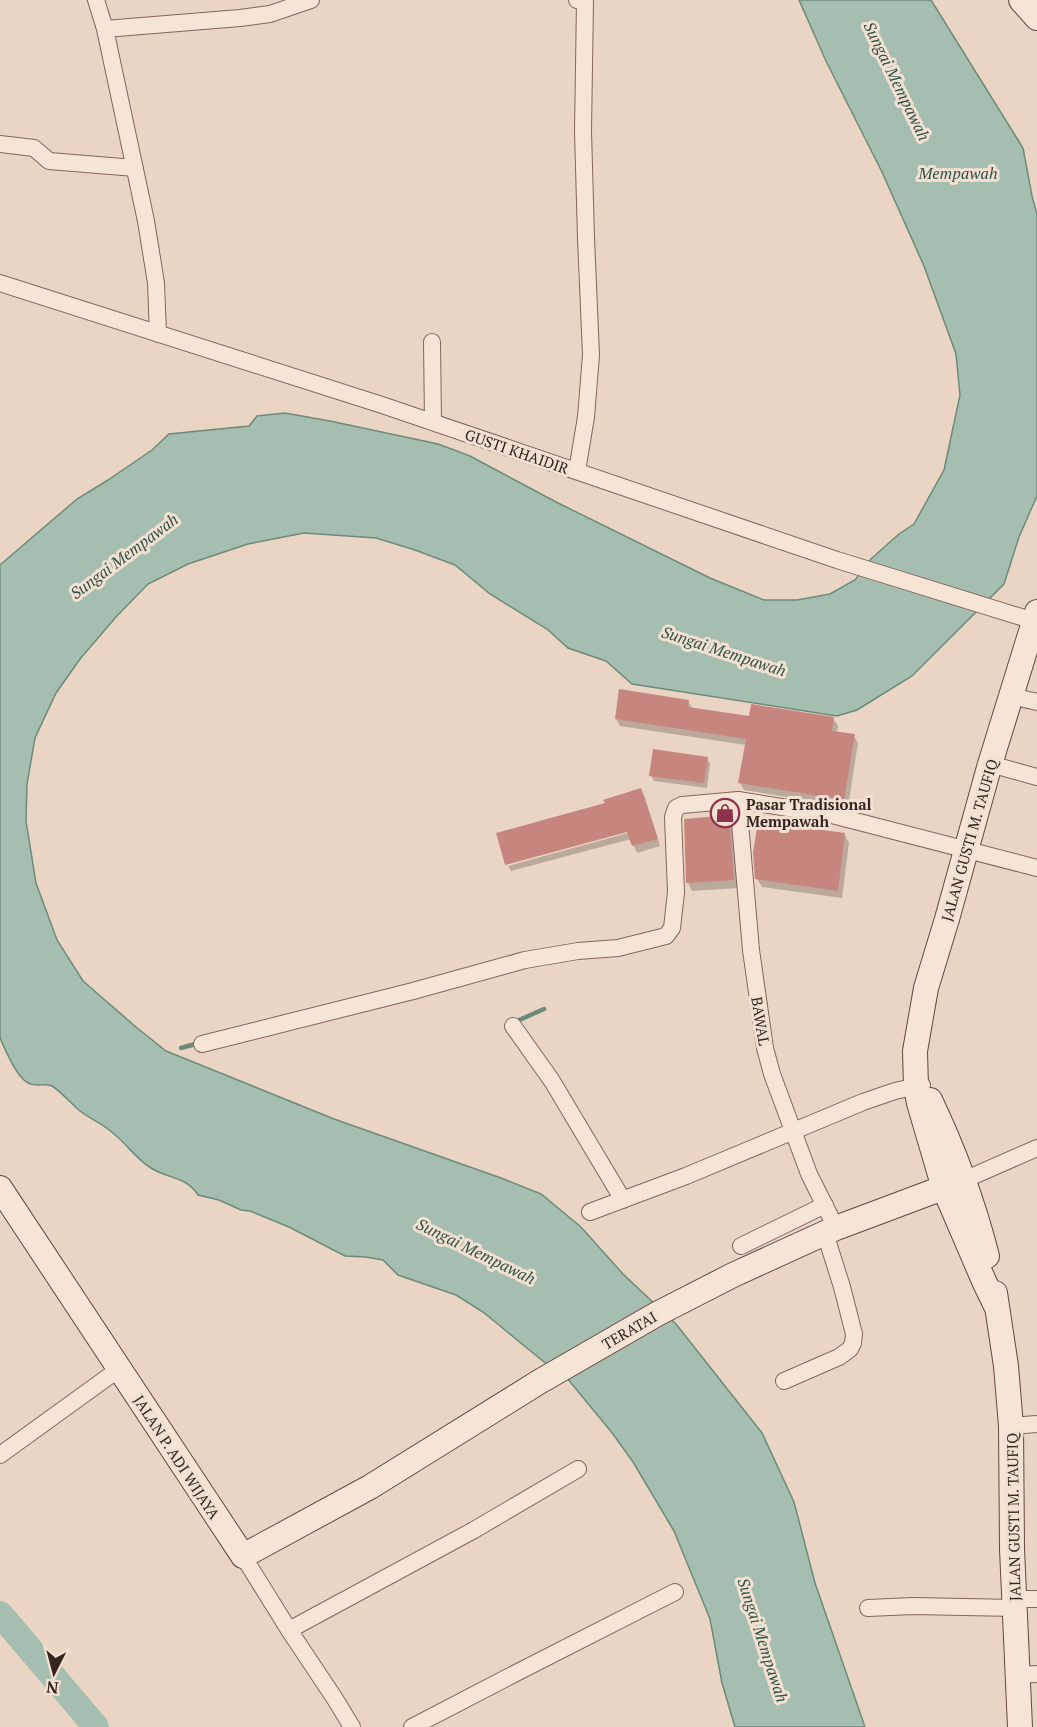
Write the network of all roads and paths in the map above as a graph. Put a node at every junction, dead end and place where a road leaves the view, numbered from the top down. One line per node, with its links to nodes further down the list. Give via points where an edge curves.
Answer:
1 (96, 0): 6 (street)
2 (311, 0): 6 (street, via 270,14)
3 (577, 0): 13 (street, via 585,1 583,131 591,355)
4 (1021, 0): 5 (main road)
5 (1037, 18)
6 (105, 29): 8 (street)
7 (0, 144): 8 (street, via 34,148 49,161)
8 (135, 168): 10 (street, via 156,283)
9 (0, 283): 10 (street, GUSTI KHAIDIR)
10 (158, 334): 12 (street, GUSTI KHAIDIR)
11 (432, 342): 12 (street)
12 (433, 422): 13 (street, GUSTI KHAIDIR)
13 (577, 471): 14 (street, GUSTI KHAIDIR, via 837,560)
14 (1036, 619): 15 (main road, JALAN GUSTI M. TAUFIQ)
15 (1011, 696): 16 (street); 17 (main road, JALAN GUSTI M. TAUFIQ)
16 (1037, 702)
17 (990, 764): 18 (street); 20 (main road, JALAN GUSTI M. TAUFIQ)
18 (1037, 777)
19 (738, 800): 20 (street, via 831,815); 23 (street, via 676,808 675,904 672,928 666,936 618,948 525,960); 25 (street, BAWAL, via 751,950 765,1048)
20 (967, 850): 21 (street); 24 (main road, JALAN GUSTI M. TAUFIQ, via 926,988 916,1036)
21 (1037, 868)
22 (513, 1026): 29 (street, via 552,1081)
23 (202, 1044)
24 (918, 1080): 25 (street); 27 (main road, JALAN GUSTI M. TAUFIQ, via 944,1130)
25 (793, 1130): 29 (street); 30 (street, BAWAL)
26 (1037, 1148): 27 (street, TERATAI)
27 (954, 1184): 32 (main road, TERATAI); 37 (main road, JALAN GUSTI M. TAUFIQ, via 984,1281 997,1308)
28 (0, 1188): 34 (main road, JALAN P. ADI WIJAYA)
29 (623, 1200): 31 (street)
30 (825, 1205): 32 (street, BAWAL); 33 (street)
31 (590, 1212)
32 (831, 1231): 35 (street, BAWAL, via 853,1343 839,1357); 40 (main road, TERATAI, via 657,1314 369,1487)
33 (741, 1246)
34 (119, 1369): 38 (street); 40 (main road, JALAN P. ADI WIJAYA)
35 (784, 1381)
36 (1037, 1424): 37 (street)
37 (1011, 1426): 42 (main road, JALAN GUSTI M. TAUFIQ, via 1012,1549)
38 (0, 1455)
39 (578, 1469): 44 (street)
40 (243, 1556): 44 (street, JALAN P. ADI WIJAYA)
41 (675, 1592): 47 (street)
42 (1022, 1602): 43 (street); 45 (main road, JALAN GUSTI M. TAUFIQ)
43 (867, 1608)
44 (289, 1630): 46 (street, JALAN P. ADI WIJAYA)
45 (1028, 1674): 48 (main road, JALAN GUSTI M. TAUFIQ)
46 (351, 1727)
47 (412, 1727)
48 (1020, 1727)

